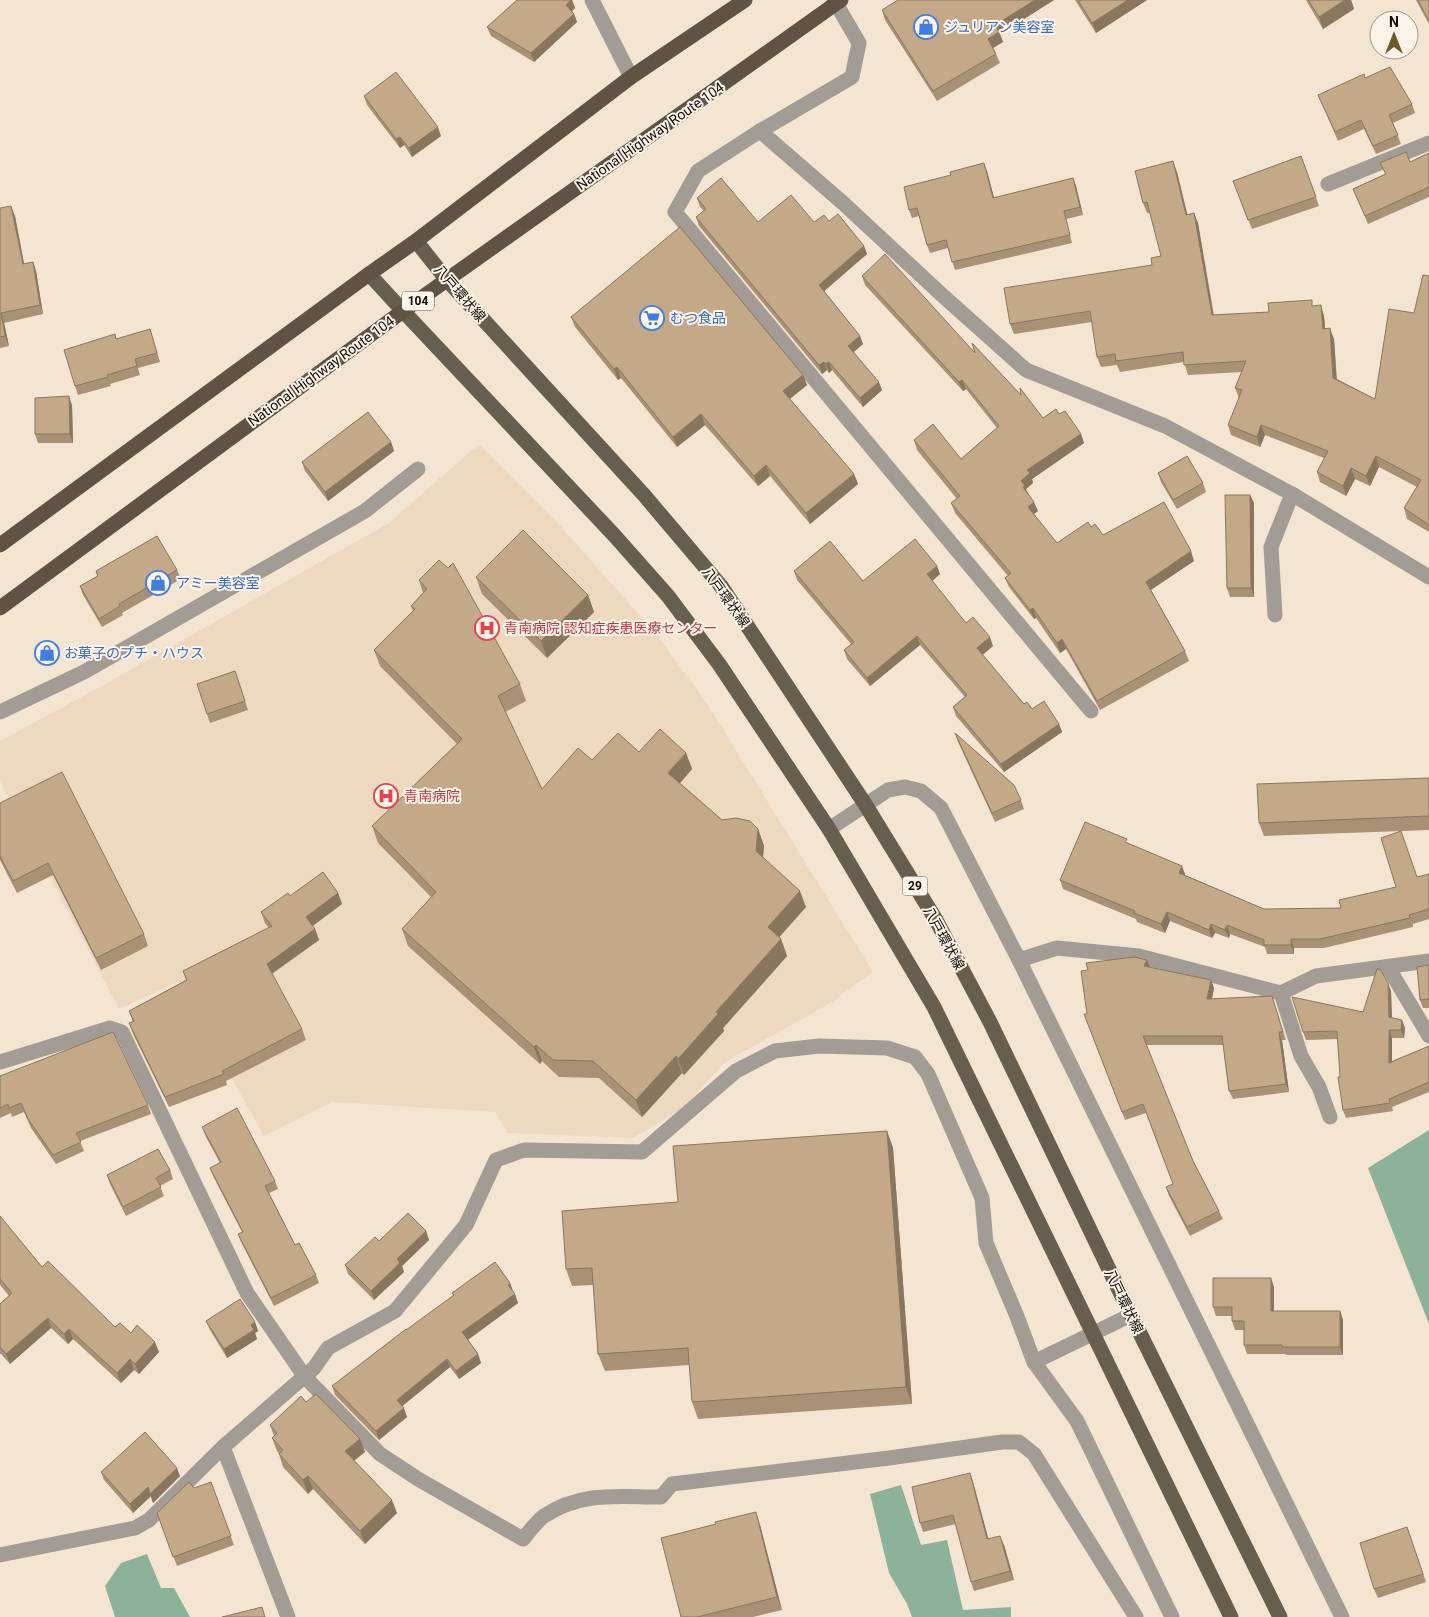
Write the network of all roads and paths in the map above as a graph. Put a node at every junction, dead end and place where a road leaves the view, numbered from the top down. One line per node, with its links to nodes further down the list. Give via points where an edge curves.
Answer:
1 (592, 0): 4 (street)
2 (745, 0): 4 (highway)
3 (837, 1): 5 (street, via 859,43 852,77); 10 (highway, National Highway Route 104 / 104)
4 (631, 77): 8 (highway)
5 (760, 131): 13 (street, via 1026,370 1165,426); 18 (street, via 698,171 675,212)
6 (1429, 144): 7 (street)
7 (1328, 184)
8 (416, 241): 9 (highway); 10 (main road, 八戸環状線 / 29)
9 (369, 274): 11 (main road); 14 (highway)
10 (447, 280): 11 (highway, National Highway Route 104 / 104); 20 (main road, 八戸環状線 / 29, via 644,495 721,586)
11 (403, 311): 16 (highway, National Highway Route 104 / 104); 21 (main road, via 668,596 719,664)
12 (418, 469): 19 (street, via 365,511 84,672)
13 (1292, 494): 15 (street); 17 (street, via 1271,547)
14 (0, 545)
15 (1429, 576)
16 (0, 608)
17 (1275, 615)
18 (1091, 711)
19 (0, 712)
20 (865, 804): 21 (street); 22 (street, via 888,790 904,786 920,791 941,808); 29 (main road, 八戸環状線 / 29, via 936,920 990,1022)
21 (829, 829): 30 (main road, via 934,1007)
22 (1019, 960): 25 (street, via 1057,948 1139,956); 40 (street)
23 (1429, 961): 24 (street)
24 (1388, 967): 25 (street, via 1316,976); 26 (street)
25 (1281, 993): 28 (street, via 1301,1056 1319,1088)
26 (1429, 1036)
27 (0, 1062): 32 (street, via 110,1028 122,1032 247,1293)
28 (1330, 1117)
29 (1131, 1314): 30 (street); 39 (main road, 八戸環状線 / 29)
30 (1093, 1332): 31 (street); 38 (main road)
31 (1034, 1362): 32 (street, via 986,1243 982,1198 928,1074 915,1057 887,1048 820,1046 775,1051 736,1071 642,1152 524,1150 496,1160 466,1224 395,1311 328,1348); 37 (street, via 1077,1421)
32 (305, 1377): 33 (street); 36 (street, via 380,1454 523,1539 543,1517 573,1501 593,1497 661,1497 672,1484 1019,1442 1034,1454)
33 (223, 1448): 34 (street, via 149,1520 135,1528); 35 (street)
34 (0, 1555)
35 (288, 1617)
36 (1136, 1617)
37 (1172, 1617)
38 (1231, 1617)
39 (1280, 1617)
40 (1342, 1617)

